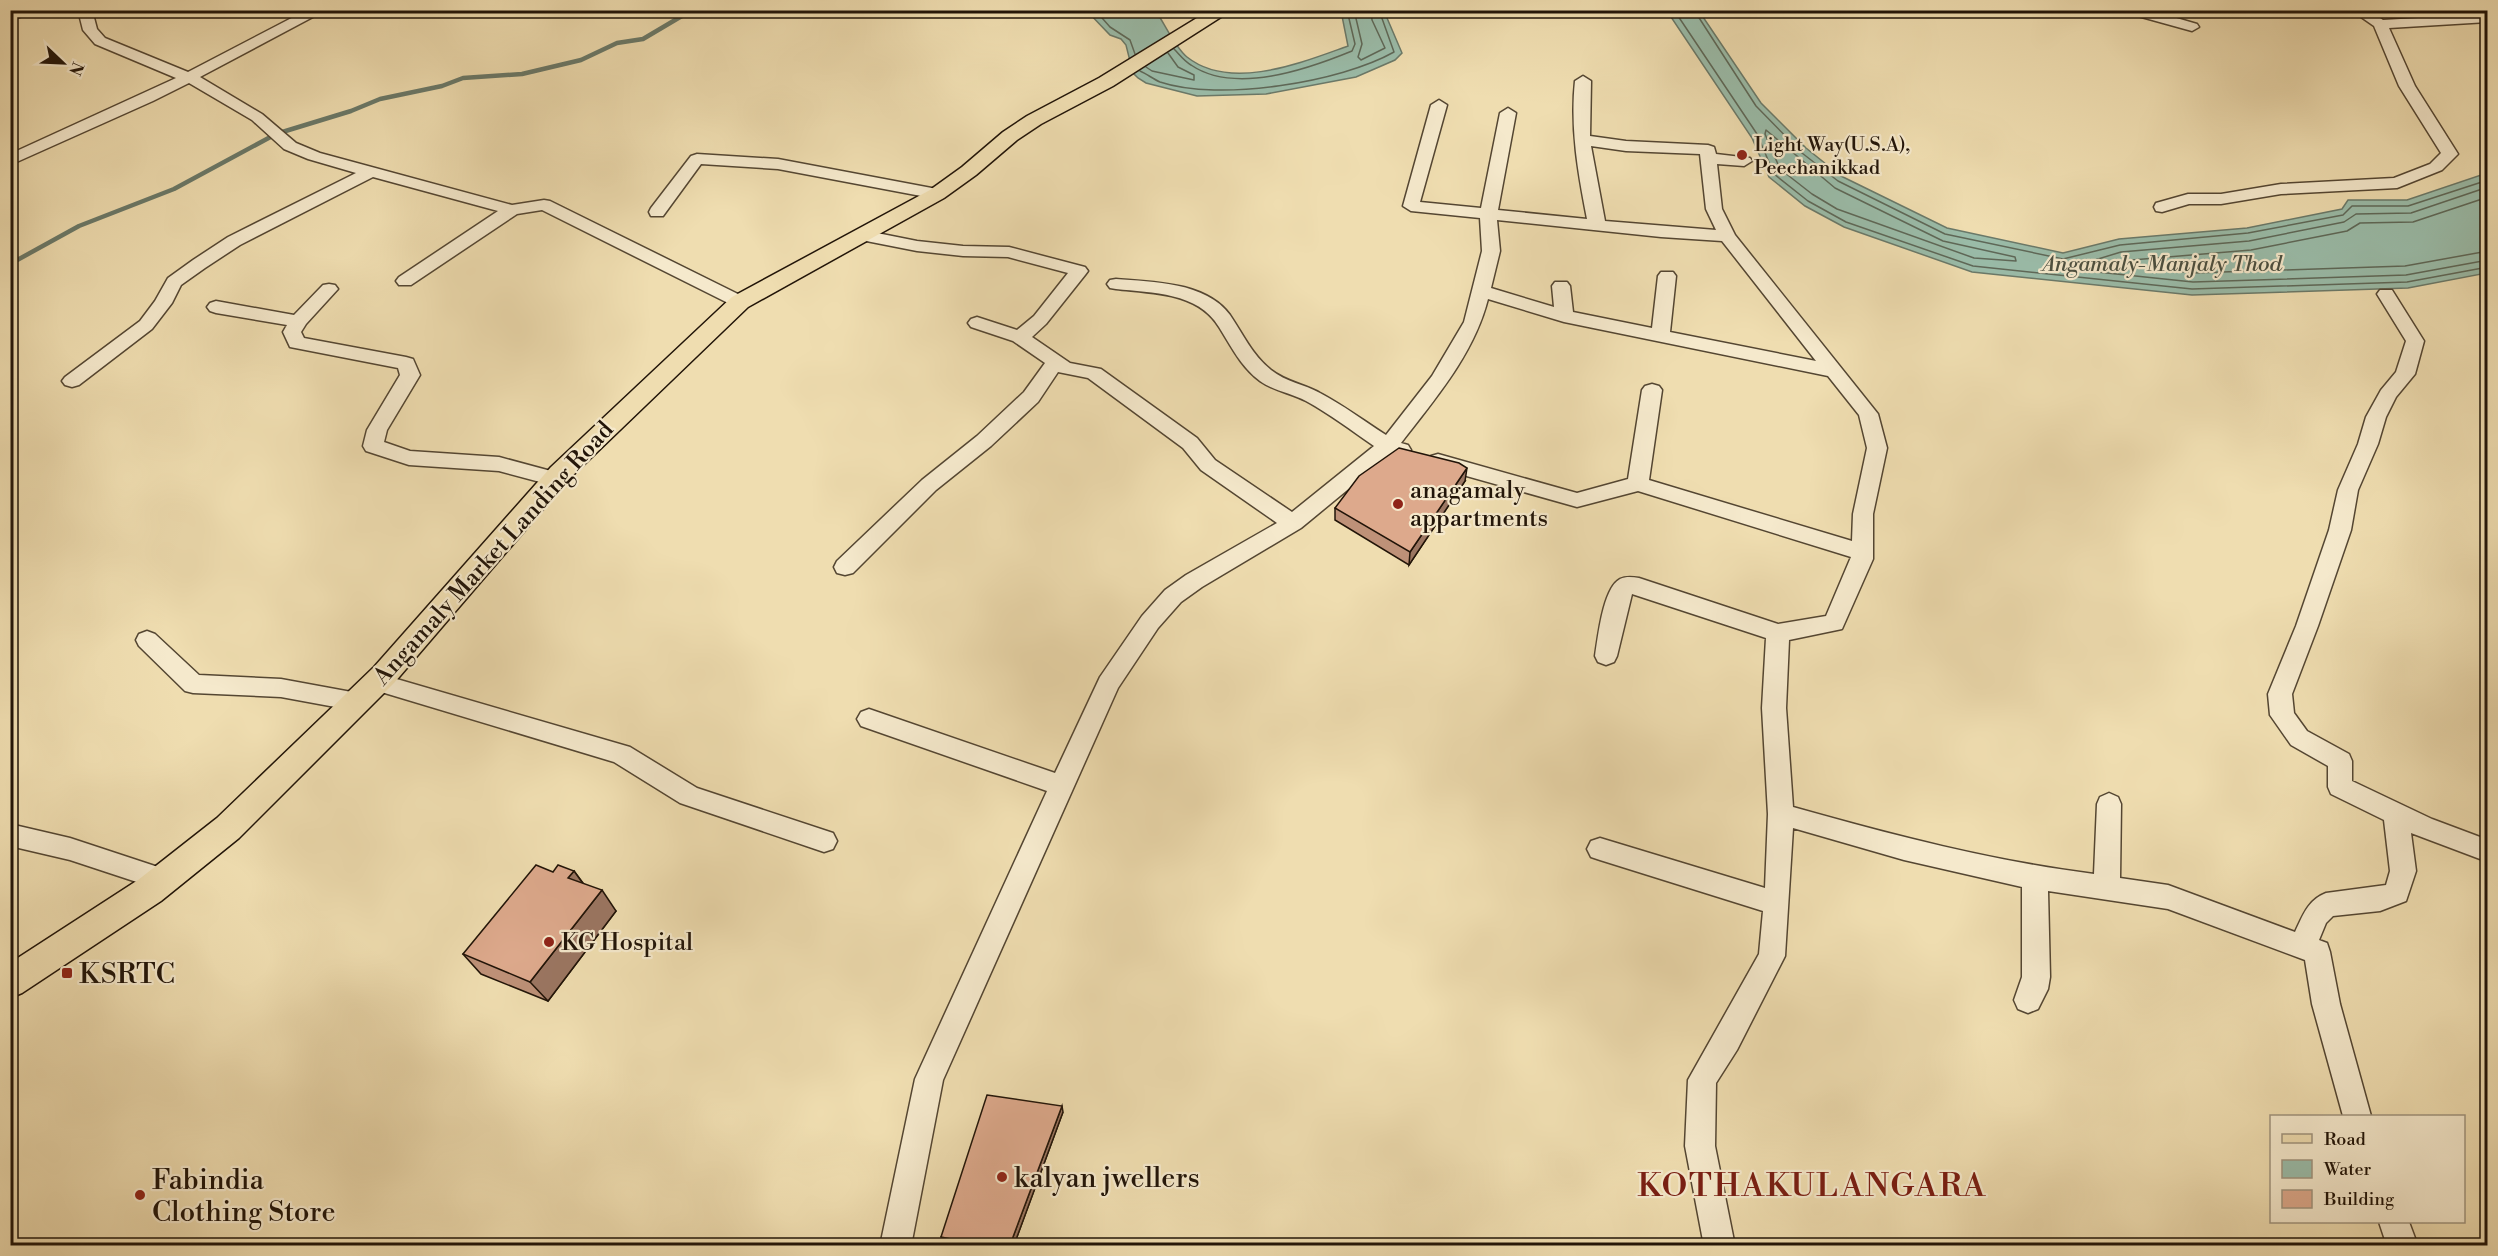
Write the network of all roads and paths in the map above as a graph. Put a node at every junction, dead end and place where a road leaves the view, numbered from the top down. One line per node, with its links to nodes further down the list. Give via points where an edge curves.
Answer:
1 (33, 10): 7 (street)
2 (85, 10): 11 (street, via 90,30 100,41)
3 (319, 10): 11 (street)
4 (1223, 10): 20 (main road, Angamaly Market Landing Road, via 1010,136)
5 (2132, 10): 10 (street)
6 (2358, 10): 9 (street)
7 (10, 15)
8 (2487, 18): 9 (street)
9 (2380, 24): 21 (street, via 2407,86 2450,154 2436,167 2397,183 2281,189 2221,199 2188,199)
10 (2192, 27)
11 (185, 77): 17 (street, via 148,98); 19 (street, via 202,83 257,117 290,146)
12 (1583, 81): 15 (street, via 1580,102)
13 (1439, 105): 24 (street, via 1409,205)
14 (1508, 113): 24 (street)
15 (1584, 140): 16 (street, via 1708,150); 25 (street, via 1583,162)
16 (1708, 158): 18 (street); 27 (street, via 1714,209)
17 (10, 160)
18 (1744, 161)
19 (370, 172): 22 (street); 44 (street, via 234,241 199,264 174,282 146,325)
20 (937, 194): 23 (street, via 778,164 697,159); 26 (main road, Angamaly Market Landing Road)
21 (2162, 207)
22 (512, 210): 29 (street); 35 (street, via 544,205)
23 (657, 212)
24 (1488, 216): 25 (street); 33 (street, via 1491,251)
25 (1597, 225): 27 (street)
26 (862, 235): 35 (main road, Angamaly Market Landing Road); 41 (street, via 917,246 1010,252 1079,271 1040,320)
27 (1726, 236): 43 (street)
28 (1666, 276): 40 (street)
29 (405, 282)
30 (1116, 284): 46 (street, via 1198,297 1221,315 1237,345 1272,380 1310,396)
31 (1561, 286): 37 (street)
32 (329, 289): 38 (street)
33 (1481, 291): 37 (street); 46 (street, via 1473,322 1440,379)
34 (2386, 294): 60 (street, via 2415,341 2405,374 2376,417 2348,490 2340,530 2280,694 2282,715 2299,738 2340,761 2340,787)
35 (740, 302): 47 (main road, Angamaly Market Landing Road, via 624,408)
36 (216, 307): 38 (street)
37 (1564, 316): 40 (street)
38 (298, 321): 47 (street, via 292,332 297,343 406,363 410,375 377,430 373,446 409,458 499,464)
39 (977, 323): 41 (street)
40 (1660, 336): 43 (street)
41 (1020, 337): 42 (street)
42 (1056, 361): 49 (street, via 1065,368 1094,373 1190,443 1208,465); 51 (street, via 1032,396 929,485)
43 (1834, 371): 50 (street, via 1868,414 1877,448 1863,514)
44 (72, 381)
45 (1652, 390): 48 (street)
46 (1388, 446): 48 (street, via 1577,500); 49 (street)
47 (555, 479): 55 (main road, Angamaly Market Landing Road)
48 (1638, 484): 50 (street)
49 (1294, 523): 58 (street, via 1194,581 1173,596 1150,622 1108,684)
50 (1862, 552): 52 (street, via 1834,623)
51 (845, 567)
52 (1778, 633): 54 (street, via 1627,585 1619,592); 61 (street, via 1774,708)
53 (147, 640): 56 (street, via 193,684 280,688)
54 (1606, 656)
55 (376, 682): 56 (main road, Angamaly Market Landing Road); 63 (street, via 621,754 689,796)
56 (357, 702): 67 (main road, Angamaly Market Landing Road, via 220,836)
57 (868, 719): 58 (street)
58 (1062, 786): 75 (street, via 929,1078)
59 (2109, 804): 68 (street)
60 (2396, 812): 65 (street, via 2423,827); 70 (street, via 2403,871 2397,892 2380,899 2326,905 2316,915)
61 (1781, 814): 66 (street, via 1904,849); 69 (street)
62 (10, 835): 67 (street, via 70,849)
63 (824, 841)
64 (1600, 849): 69 (street)
65 (2487, 851)
66 (2034, 878): 68 (street); 72 (street, via 2036,977)
67 (164, 880): 71 (main road, Angamaly Market Landing Road)
68 (2107, 887): 70 (street, via 2168,897)
69 (1777, 904): 76 (street, via 1772,956 1702,1080 1700,1146)
70 (2305, 948): 73 (street, via 2317,952 2326,1004)
71 (10, 982)
72 (2028, 1000)
73 (2357, 1115)
74 (2395, 1223): 77 (street)
75 (895, 1245)
76 (1720, 1245)
77 (2403, 1245)

